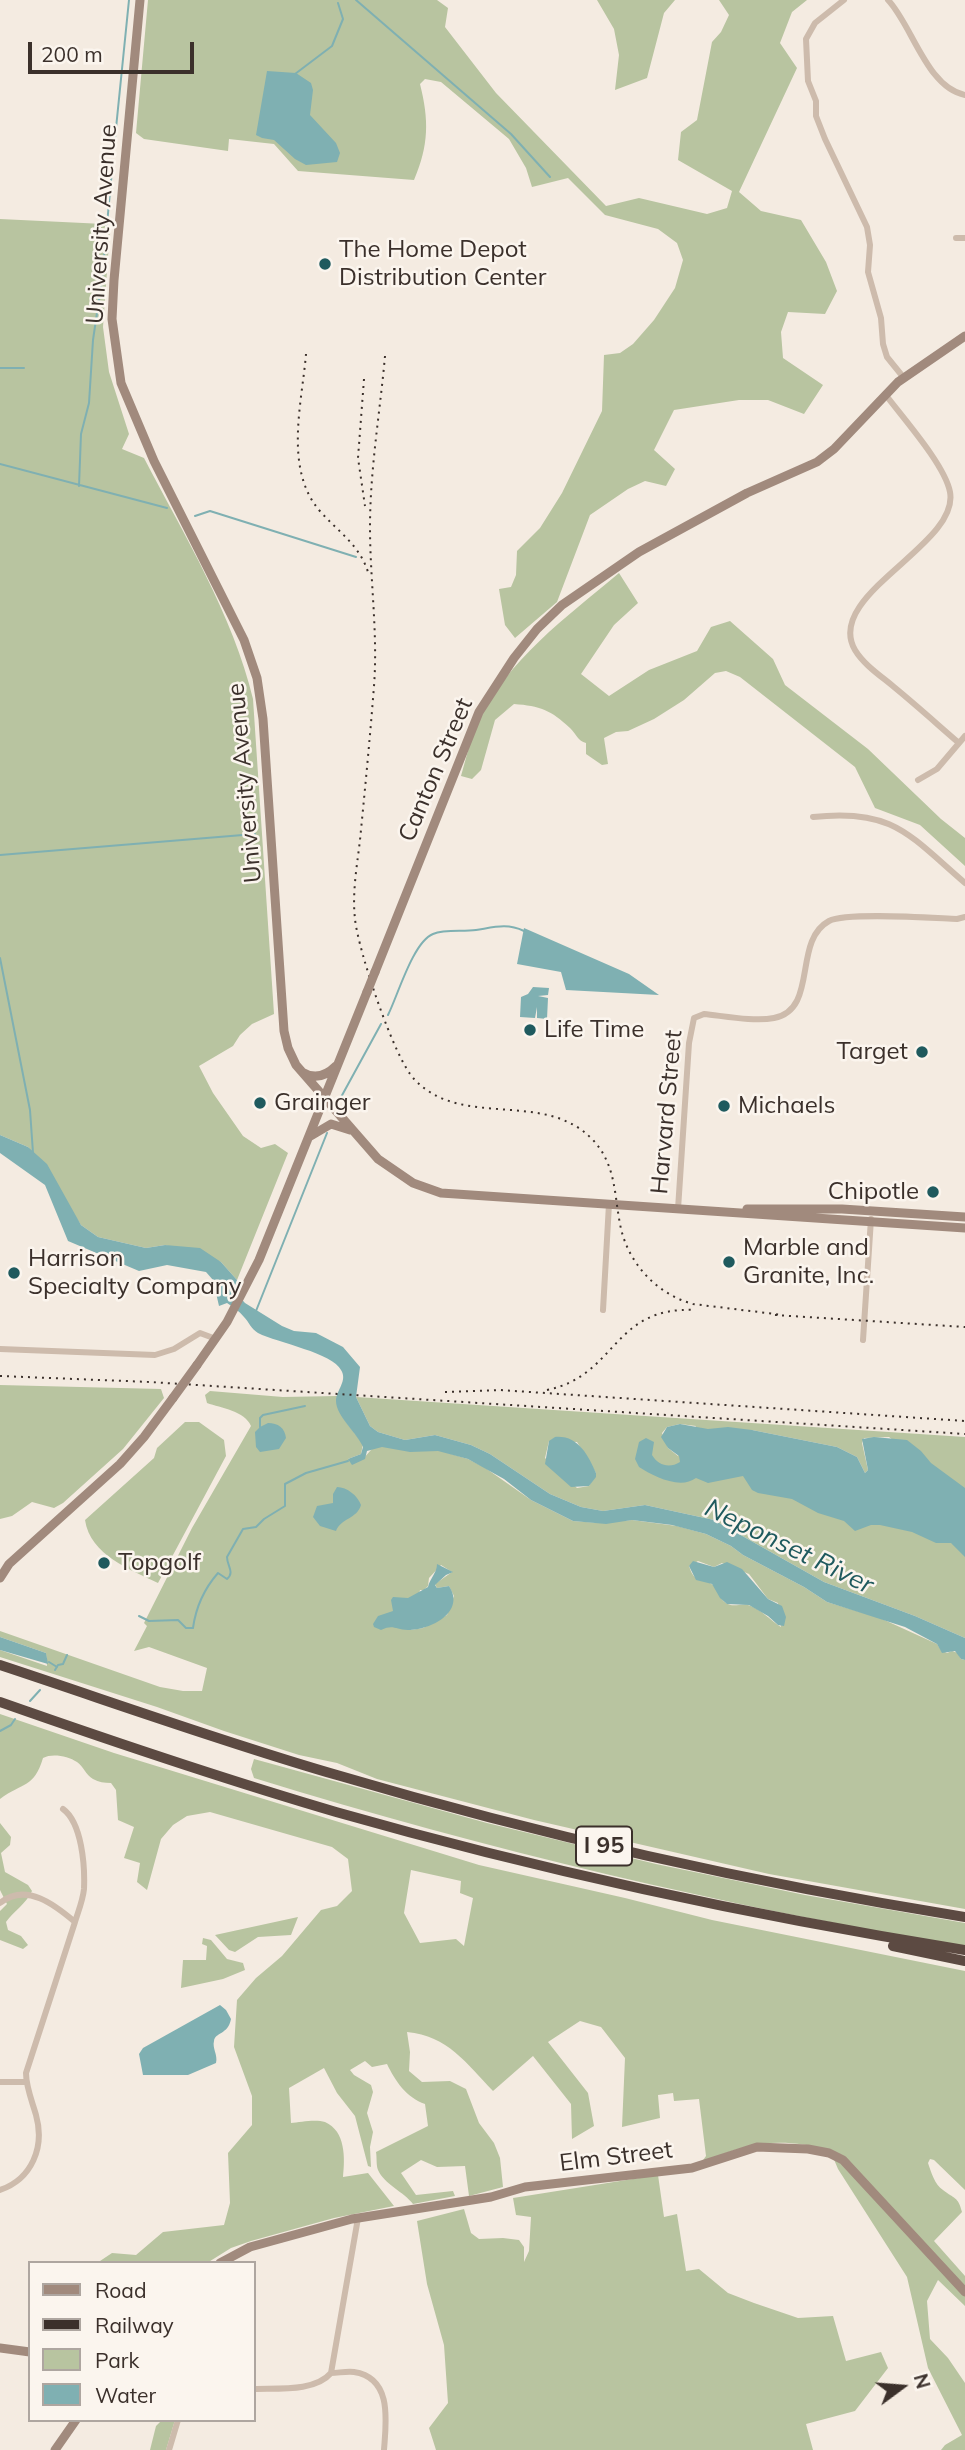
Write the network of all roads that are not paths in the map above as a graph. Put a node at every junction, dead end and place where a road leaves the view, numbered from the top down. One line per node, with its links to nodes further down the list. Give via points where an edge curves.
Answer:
1 (140, 0): 17 (main road, University Avenue, via 114,280 115,353 137,425 239,629 257,678 264,719 284,1031)
2 (844, 0): 8 (street, via 815,23 806,39 808,81 825,139 867,227 868,272 883,344)
3 (888, 0): 4 (street, via 936,76)
4 (965, 95)
5 (956, 238): 6 (street)
6 (965, 238)
7 (965, 336): 8 (main road, Canton Street)
8 (904, 378): 9 (main road, Canton Street)
9 (886, 394): 11 (street, via 943,473 950,489 950,510 853,615 850,638 872,669); 16 (main road, Canton Street, bridge, via 817,462 747,493 639,552 562,605 537,629 479,712)
10 (965, 736): 11 (street)
11 (959, 743): 12 (street, via 937,769)
12 (918, 780)
13 (814, 817): 14 (street, via 862,815 896,826)
14 (965, 883)
15 (965, 917): 22 (street, Harvard Street, via 832,920 813,936 798,998 788,1011 771,1018 696,1017 689,1043)
16 (337, 1065): 17 (main road, via 320,1076); 18 (main road, Canton Street)
17 (299, 1069): 18 (main road, University Avenue)
18 (324, 1098): 19 (main road, University Avenue); 20 (main road, Canton Street)
19 (355, 1133): 20 (main road, via 331,1124); 21 (main road, University Avenue, via 386,1166 431,1190)
20 (308, 1138): 29 (main road, Canton Street, via 265,1245)
21 (609, 1204): 22 (main road, University Avenue); 28 (street)
22 (678, 1209): 23 (main road, University Avenue)
23 (728, 1211): 24 (main road, University Avenue); 26 (main road, University Avenue)
24 (872, 1211): 25 (main road, University Avenue); 26 (street)
25 (965, 1217)
26 (871, 1222): 27 (main road, University Avenue); 30 (street)
27 (965, 1228)
28 (603, 1310)
29 (216, 1339): 31 (street, via 200,1333 169,1351 145,1355); 32 (main road, Canton Street, bridge, via 120,1464)
30 (863, 1340)
31 (0, 1349)
32 (5, 1566): 33 (main road, Canton Street)
33 (0, 1578)
34 (0, 1665): 39 (highway, I 95, via 272,1755 476,1814 728,1874)
35 (0, 1702): 38 (highway, I 95, via 348,1815)
36 (63, 1809): 40 (street, via 76,1825 83,1865 84,1889)
37 (0, 1903): 40 (street, via 14,1896 40,1897)
38 (734, 1908): 41 (highway, I 95); 42 (highway, via 766,1921)
39 (965, 1917)
40 (75, 1922): 44 (street)
41 (965, 1950)
42 (965, 1961)
43 (0, 2082): 44 (street)
44 (26, 2082): 45 (street, via 39,2145 25,2175)
45 (0, 2190)
46 (358, 2218): 47 (main road, Elm Street, via 250,2247); 48 (main road, Elm Street, via 491,2197 525,2187 692,2168 757,2147 808,2149 843,2161); 51 (street)
47 (224, 2261)
48 (965, 2292)
49 (0, 2348): 50 (main road)
50 (28, 2352)
51 (331, 2373): 52 (street, via 316,2384); 57 (street, via 354,2372 374,2381 384,2396 387,2416)
52 (256, 2389)
53 (75, 2422): 55 (main road)
54 (177, 2422): 56 (street)
55 (55, 2450)
56 (169, 2450)
57 (384, 2450)

